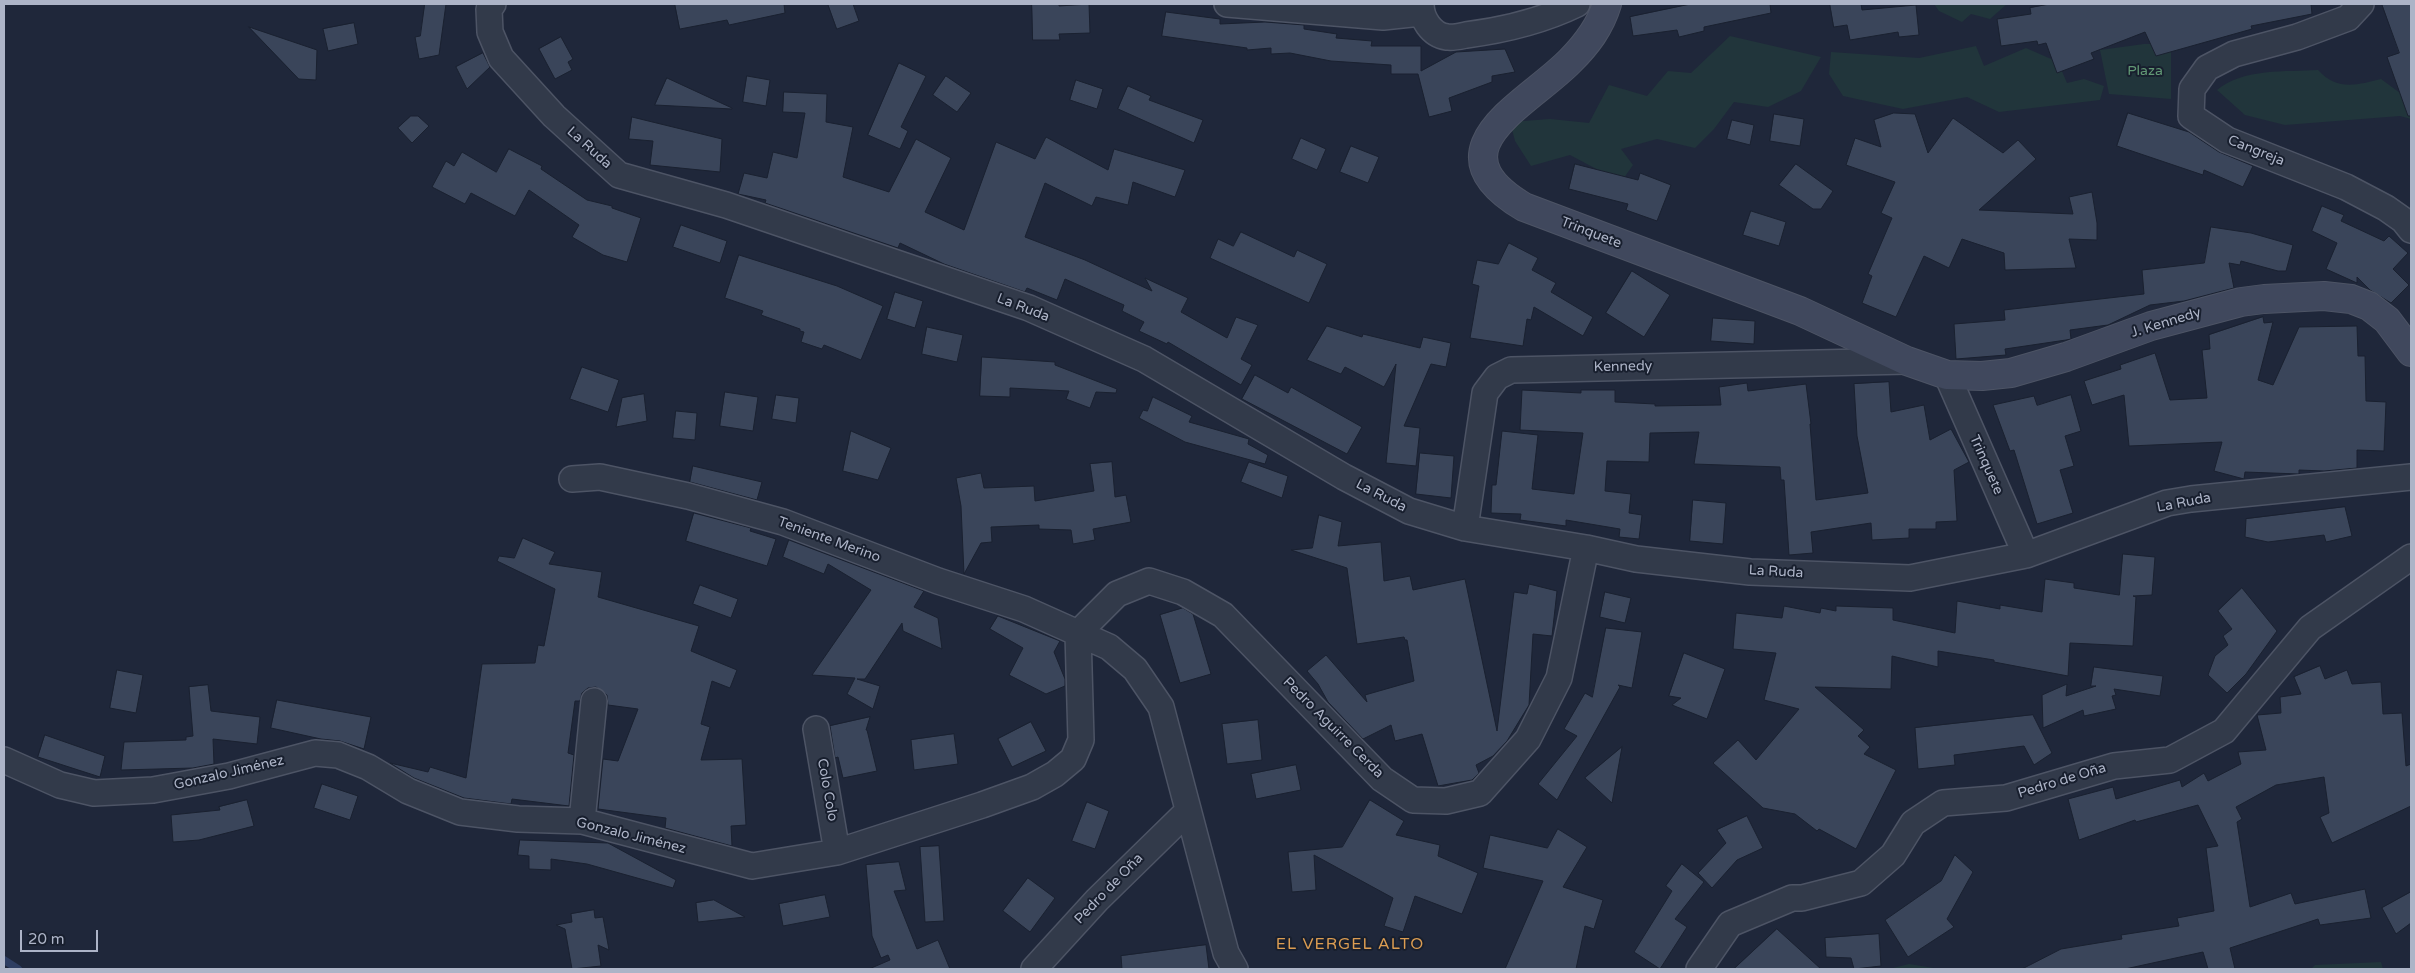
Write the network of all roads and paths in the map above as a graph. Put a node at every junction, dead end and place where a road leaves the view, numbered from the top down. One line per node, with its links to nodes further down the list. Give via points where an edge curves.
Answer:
1 (493, 4): 13 (street, La Ruda, via 490,32 501,58 554,116 620,175 726,205 1028,308 1144,359 1344,477 1409,511)
2 (1227, 4): 6 (street, via 1383,17)
3 (1577, 4): 6 (street, via 1542,19 1490,32 1446,37 1429,27)
4 (1606, 4): 9 (street, Trinquete, via 1602,21 1589,40 1569,63 1508,113 1486,142 1482,156 1485,168 1503,195 1524,207 1800,311)
5 (2361, 4): 7 (street, Cangreja, via 2348,18 2297,37 2234,54 2206,68 2192,89 2191,116 2227,140 2354,191 2386,208)
6 (1421, 9)
7 (2411, 230)
8 (2411, 352): 10 (street, J. Kennedy, via 2387,320 2369,306 2324,296 2241,302 2151,326 2012,373)
9 (1907, 360): 10 (street, J. Kennedy); 13 (street, Kennedy, via 1511,370 1497,377 1485,392)
10 (1947, 375): 15 (street, Trinquete)
11 (2411, 477): 15 (street, La Ruda, via 2175,502)
12 (572, 479): 17 (street, Teniente Merino, via 600,477 784,522 938,582 1024,609)
13 (1465, 528): 14 (street, La Ruda)
14 (1586, 548): 15 (street, La Ruda, via 1636,559 1750,572 1910,578); 17 (street, Pedro Aguirre Cerda, via 1559,678 1528,739 1480,793 1446,801 1413,800 1382,779 1223,615 1183,592 1149,580 1117,594)
15 (2026, 555)
16 (2411, 557): 26 (street, Pedro de Oña, via 2310,628 2224,731 2170,760 2114,766 2006,798 1943,803 1913,823 1893,855 1861,883 1792,898 1730,924)
17 (1078, 633): 21 (street, via 1109,647 1135,669 1161,707); 23 (street, Gonzalo Jiménez, via 1081,740 1073,759 1055,774 1024,790)
18 (594, 702): 22 (street)
19 (816, 729): 23 (street, Colo Colo)
20 (4, 760): 22 (street, Gonzalo Jiménez, via 60,785 94,793 153,790 229,776 315,753 338,755 368,767 408,791 460,812 518,819)
21 (1187, 812): 24 (street, Pedro de Oña, via 1097,900); 25 (street, via 1226,954)
22 (582, 821): 23 (street, Gonzalo Jiménez, via 752,866)
23 (837, 852)
24 (1034, 969)
25 (1235, 969)
26 (1699, 969)

